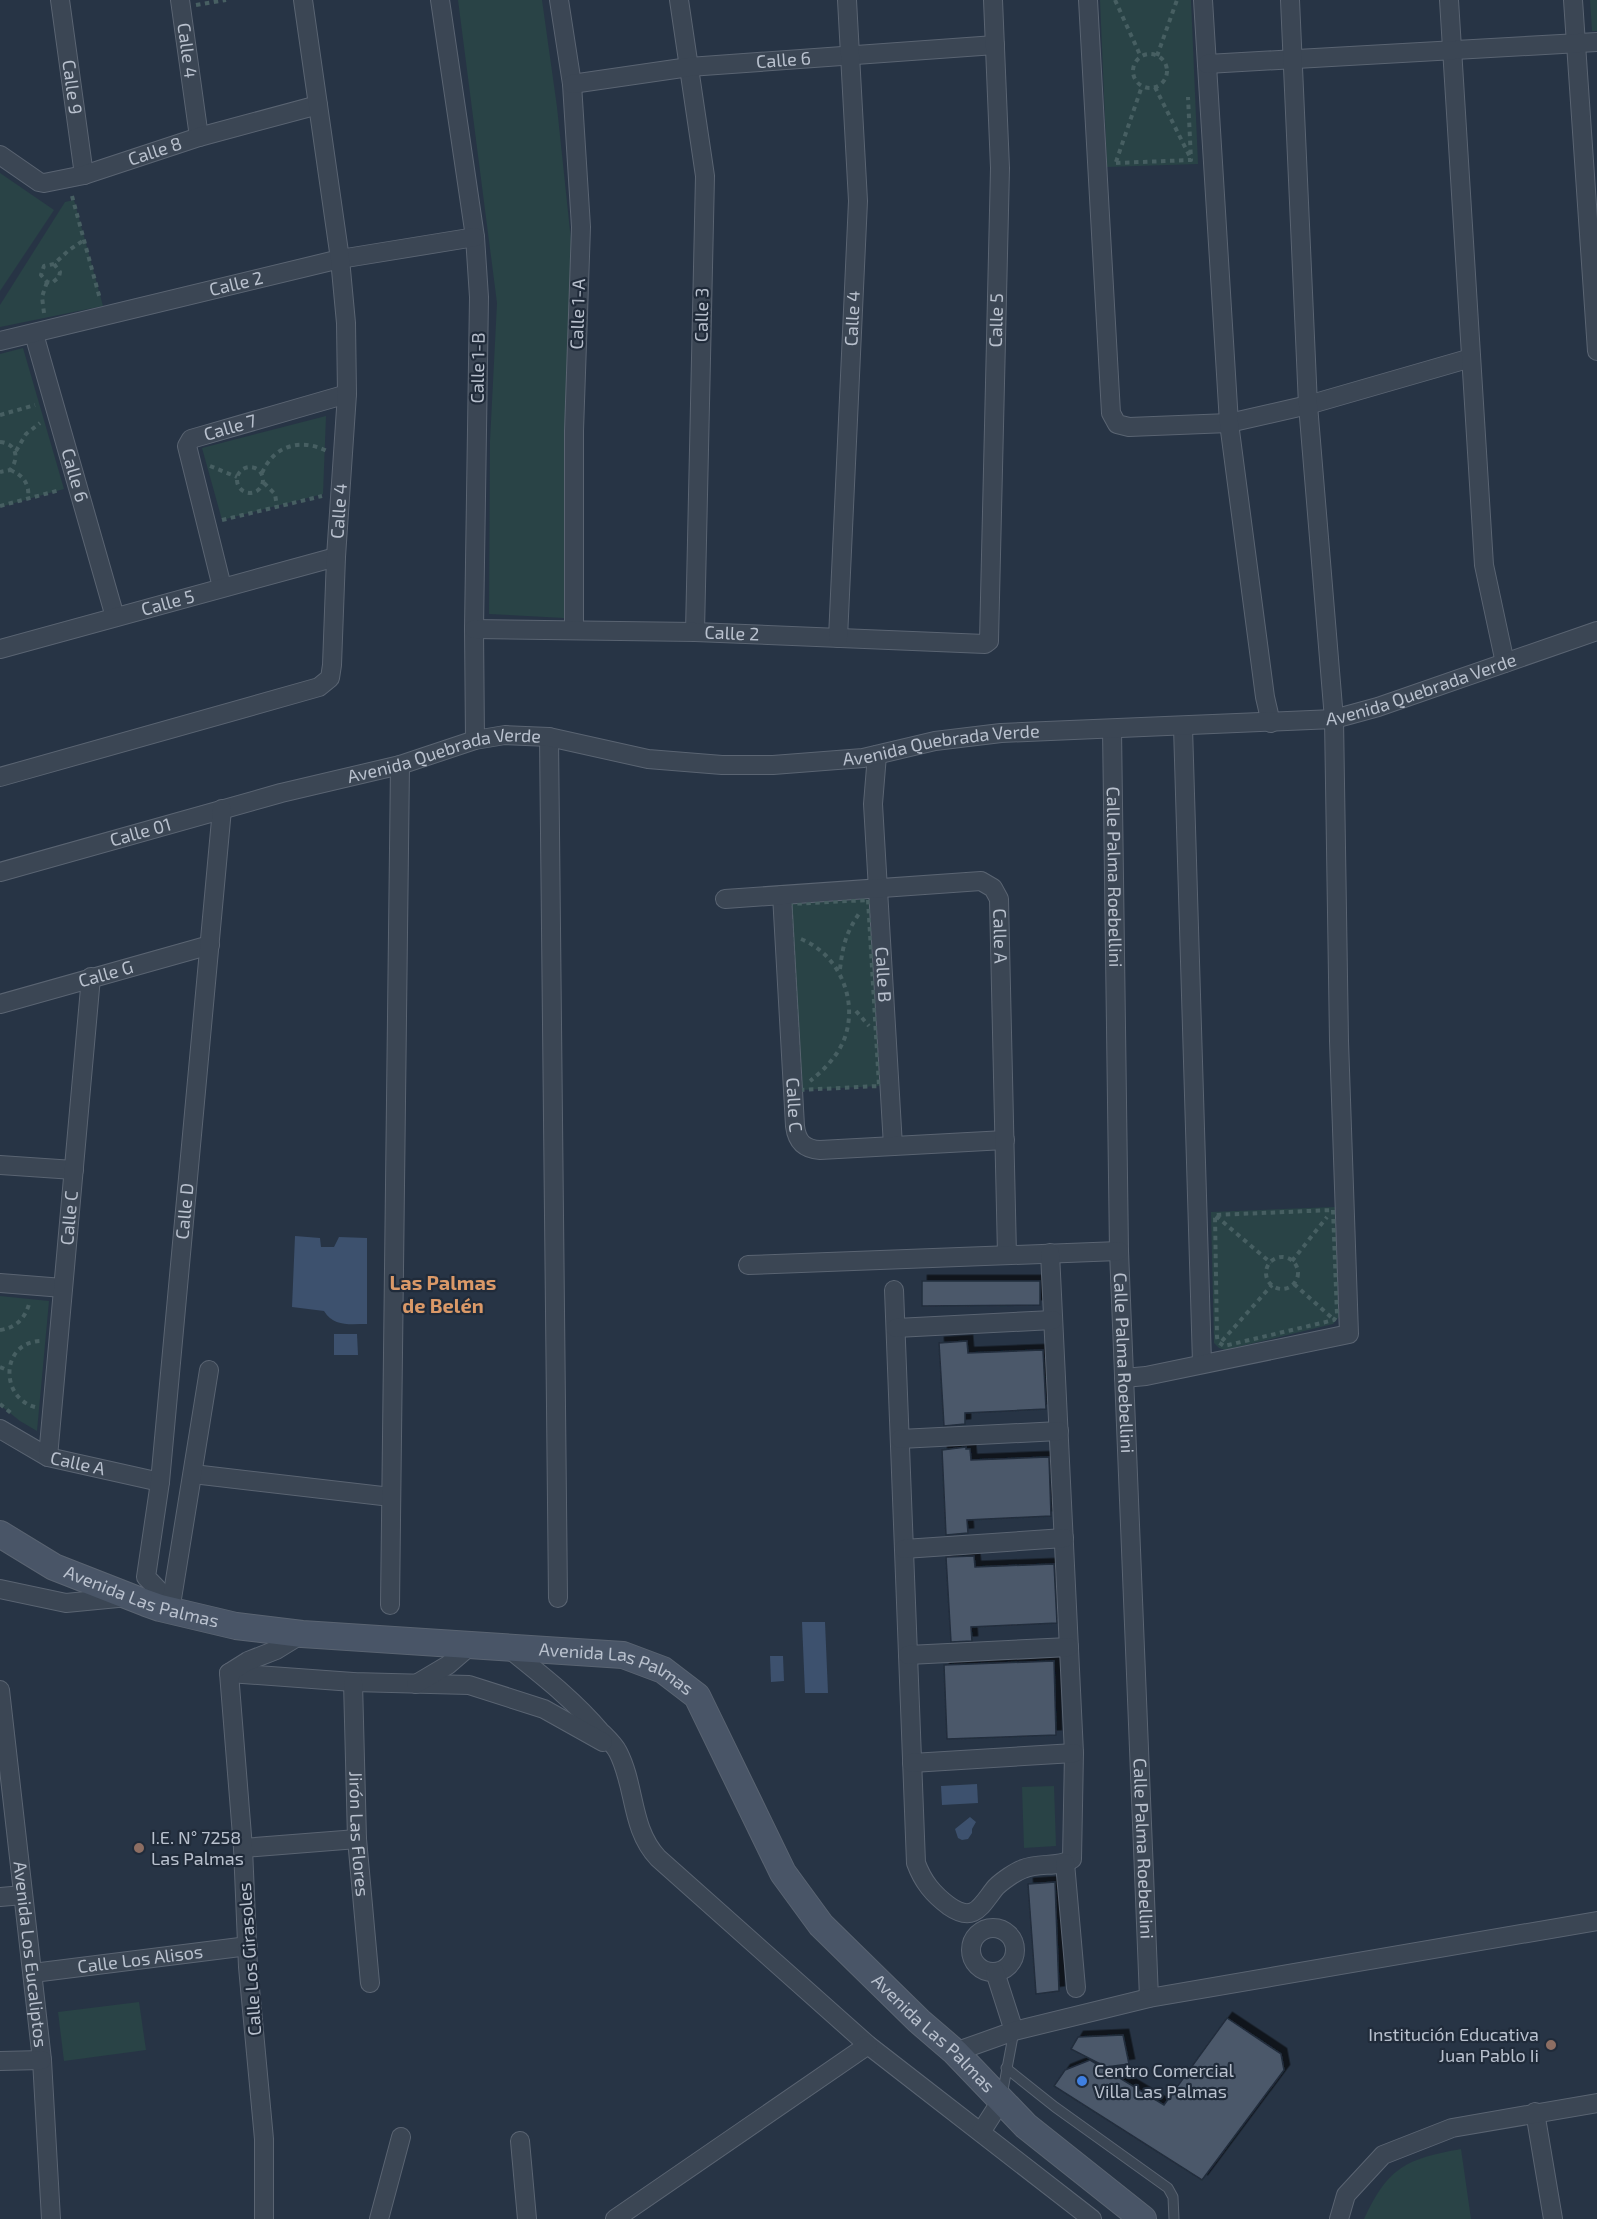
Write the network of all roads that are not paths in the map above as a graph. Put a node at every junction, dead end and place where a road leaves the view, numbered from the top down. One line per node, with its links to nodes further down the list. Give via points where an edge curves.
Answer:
1 (60, 0): 26 (street, Calle 9)
2 (303, 0): 23 (street, Calle 4)
3 (440, 0): 27 (street, Calle 1-B)
4 (559, 0): 22 (street, Calle 1-A)
5 (679, 0): 21 (street, Calle 3)
6 (847, 0): 18 (street, Calle 4)
7 (993, 0): 16 (street, Calle 5)
8 (1088, 0): 35 (street, via 1111,413 1117,424 1129,427)
9 (1203, 0): 20 (street)
10 (1290, 0): 19 (street)
11 (1449, 0): 17 (street)
12 (1573, 0): 15 (street)
13 (180, 4): 24 (street, Calle 4)
14 (1597, 42): 15 (street)
15 (1576, 43): 17 (street); 31 (street)
16 (995, 45): 18 (street, Calle 6); 44 (street, Calle 5, via 1000,168)
17 (1452, 50): 19 (street); 32 (street)
18 (850, 55): 21 (street, Calle 6); 43 (street, Calle 4, via 858,201)
19 (1292, 59): 20 (street); 34 (street)
20 (1207, 64): 35 (street)
21 (689, 67): 22 (street, Calle 6); 42 (street, Calle 3, via 705,176)
22 (572, 84): 40 (street, Calle 1-A, via 581,227 573,430)
23 (318, 105): 24 (street, Calle 8); 28 (street, Calle 4)
24 (199, 137): 26 (street, Calle 8)
25 (0, 155): 26 (street, Calle 8, via 42,183)
26 (75, 177)
27 (475, 237): 28 (street, Calle 2); 39 (street, Calle 1-B, via 479,297)
28 (340, 259): 29 (street, Calle 2); 33 (street, Calle 4)
29 (34, 334): 30 (street, Calle 2); 38 (street, Calle 6)
30 (0, 341)
31 (1597, 351)
32 (1471, 358): 34 (street); 46 (street, via 1484,565)
33 (347, 394): 36 (street, Calle 4); 37 (street, Calle 7, via 191,439 187,446)
34 (1308, 405): 35 (street); 47 (street)
35 (1229, 423): 48 (street)
36 (336, 557): 37 (street, Calle 5); 55 (street, Calle 4, via 332,665 330,678 319,687)
37 (222, 587): 38 (street, Calle 5)
38 (115, 617): 45 (street, Calle 5)
39 (474, 629): 40 (street, Calle 2); 52 (street, Calle 1-B)
40 (574, 629): 42 (street, Calle 2)
41 (1597, 631): 46 (street, Avenida Quebrada Verde)
42 (695, 632): 43 (street, Calle 2)
43 (838, 638): 44 (street, Calle 2, via 985,644)
44 (989, 641)
45 (0, 649)
46 (1505, 663): 47 (street, Avenida Quebrada Verde)
47 (1334, 719): 48 (street, Avenida Quebrada Verde); 78 (street, via 1339,1209 1349,1334)
48 (1271, 723): 49 (street, Avenida Quebrada Verde)
49 (1183, 727): 50 (street, Avenida Quebrada Verde); 78 (street, via 1206,1215)
50 (1112, 729): 53 (street, Avenida Quebrada Verde, via 1001,733 935,741); 69 (street, Calle Palma Roebellini)
51 (549, 737): 52 (street, Avenida Quebrada Verde, via 505,735); 53 (street, Avenida Quebrada Verde, via 648,759 722,765); 93 (street)
52 (475, 740): 54 (street, Avenida Quebrada Verde)
53 (870, 757): 60 (street, Calle B)
54 (400, 765): 56 (street, Avenida Quebrada Verde); 87 (street)
55 (0, 777)
56 (281, 793): 57 (street, Calle 01)
57 (222, 809): 58 (street, Calle 01); 62 (street, Calle D)
58 (0, 872)
59 (782, 895): 60 (street, Calle A); 61 (street, Calle A); 66 (street, Calle C, via 799,1141 810,1149 820,1150)
60 (873, 895): 65 (street, Calle A, via 981,881 997,893); 66 (street, Calle B)
61 (725, 899)
62 (210, 945): 63 (street, Calle G); 86 (street, Calle D)
63 (91, 977): 64 (street, Calle G); 68 (street, Calle C)
64 (0, 1004)
65 (1005, 1140): 66 (street, Calle C); 71 (street, Calle A)
66 (893, 1146)
67 (0, 1165): 68 (street)
68 (74, 1170): 74 (street, Calle C)
69 (1119, 1251): 70 (street); 80 (street, Calle Palma Roebellini)
70 (1050, 1253): 71 (street); 76 (street)
71 (1007, 1255): 72 (street)
72 (748, 1265)
73 (0, 1283): 74 (street)
74 (63, 1288): 84 (street, Calle C)
75 (894, 1290): 77 (street)
76 (1053, 1320): 77 (street); 82 (street)
77 (896, 1328): 83 (street)
78 (1203, 1362): 80 (street)
79 (210, 1370): 85 (street)
80 (1124, 1378): 122 (street, Calle Palma Roebellini)
81 (0, 1429): 84 (street, Calle A)
82 (1059, 1431): 83 (street); 89 (street)
83 (900, 1439): 90 (street)
84 (48, 1457): 86 (street, Calle A)
85 (193, 1474): 87 (street); 95 (street)
86 (160, 1482): 95 (street, Calle D, via 146,1577)
87 (391, 1497): 94 (street)
88 (0, 1534): 92 (main road, Avenida Las Palmas, via 54,1567)
89 (1064, 1538): 90 (street); 98 (street)
90 (904, 1548): 100 (street)
91 (0, 1589): 92 (street, via 66,1603)
92 (130, 1597): 95 (main road, Avenida Las Palmas)
93 (558, 1598)
94 (390, 1605)
95 (170, 1607): 96 (main road, Avenida Las Palmas, via 236,1626)
96 (302, 1634): 97 (main road, Avenida Las Palmas); 101 (street)
97 (470, 1646): 99 (main road, Avenida Las Palmas); 103 (street)
98 (1069, 1647): 100 (street); 107 (street)
99 (508, 1648): 106 (street, via 566,1695); 125 (main road, Avenida Las Palmas, via 622,1656 663,1670 697,1696 783,1873 815,1916)
100 (908, 1655): 108 (street)
101 (229, 1673): 102 (street); 110 (street, Calle Los Girasoles)
102 (353, 1682): 103 (street); 109 (street, Jirón Las Flores)
103 (415, 1685): 106 (street, via 469,1685 544,1709)
104 (0, 1690): 105 (street, Avenida Los Eucaliptos)
105 (1, 1715): 112 (street, Avenida Los Eucaliptos)
106 (618, 1751): 124 (street, via 637,1825 649,1848)
107 (1074, 1753): 108 (street); 111 (street, via 1072,1859)
108 (912, 1763): 114 (street, via 916,1863 923,1881 960,1913)
109 (357, 1839): 110 (street); 120 (street, Jirón Las Flores)
110 (243, 1848): 117 (street, Calle Los Girasoles)
111 (1065, 1863): 114 (street, via 1023,1869 997,1886); 121 (street)
112 (23, 1895): 113 (street); 118 (street, Avenida Los Eucaliptos)
113 (0, 1897)
114 (976, 1910): 116 (street)
115 (1597, 1921): 122 (street)
116 (983, 1930): 119 (street, via 971,1945 972,1958 981,1969); 119 (street, via 995,1927 1007,1932 1015,1950 1007,1967)
117 (248, 1946): 118 (street, Calle Los Alisos); 137 (street, Calle Los Girasoles, via 264,2139)
118 (33, 1972): 126 (street, Avenida Los Eucaliptos)
119 (995, 1972): 123 (street)
120 (370, 1983)
121 (1076, 1988)
122 (1149, 1998): 123 (street)
123 (1014, 2031): 125 (street); 128 (lane)
124 (868, 2045): 132 (street); 135 (street)
125 (955, 2052): 129 (main road, Avenida Las Palmas)
126 (42, 2060): 127 (street); 136 (street, Avenida Los Eucaliptos)
127 (0, 2061)
128 (1006, 2068): 129 (lane); 142 (lane, via 1168,2188 1173,2197)
129 (1001, 2101): 132 (street); 141 (main road, Avenida Las Palmas, via 1026,2126)
130 (1597, 2103): 131 (street)
131 (1535, 2112): 143 (street, via 1452,2128 1383,2155 1346,2195); 144 (street)
132 (981, 2132): 140 (street)
133 (401, 2137): 138 (street)
134 (520, 2141): 139 (street)
135 (622, 2217)
136 (51, 2219)
137 (264, 2219)
138 (380, 2219)
139 (527, 2219)
140 (1092, 2219)
141 (1143, 2219)
142 (1174, 2219)
143 (1339, 2219)
144 (1554, 2219)

